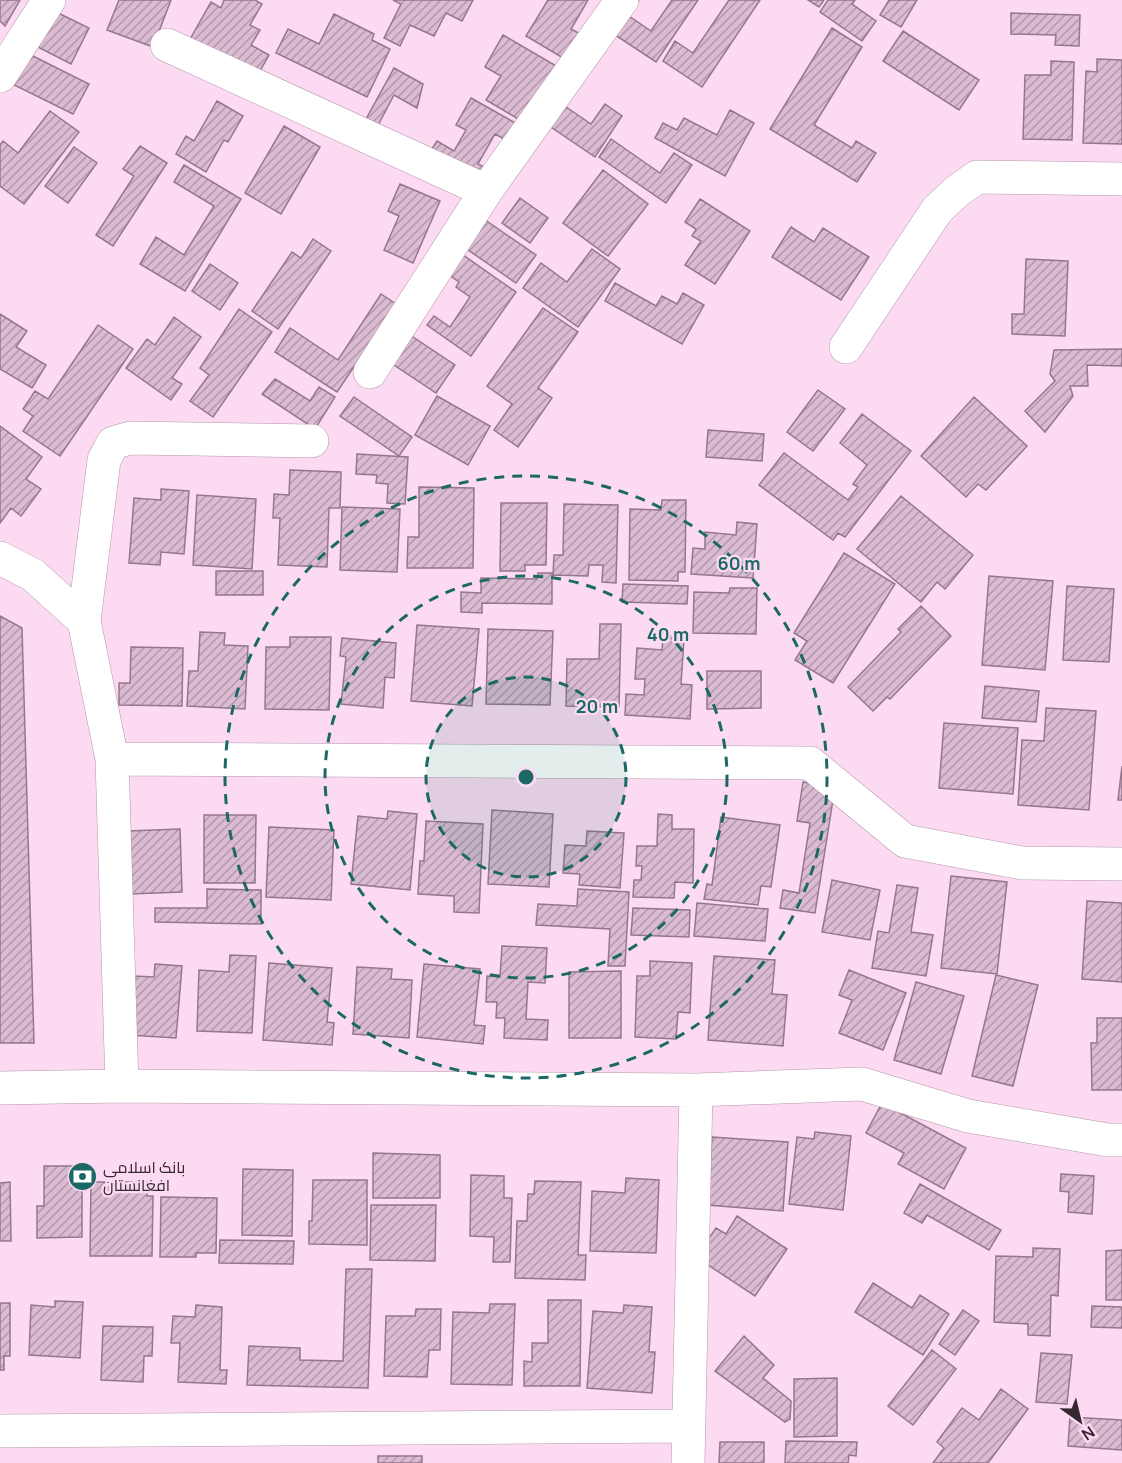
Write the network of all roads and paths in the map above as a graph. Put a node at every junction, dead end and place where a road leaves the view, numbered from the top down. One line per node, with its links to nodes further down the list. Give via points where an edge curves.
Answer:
1 (49, 0): 4 (street)
2 (622, 0): 6 (street)
3 (167, 45): 6 (street)
4 (0, 76)
5 (1122, 179): 7 (street, via 977,177 937,210)
6 (486, 191): 8 (street)
7 (846, 348)
8 (369, 372)
9 (312, 441): 11 (street, via 130,438 113,443 104,460)
10 (0, 558): 11 (street, via 33,575)
11 (84, 621): 12 (street)
12 (112, 759): 13 (street, via 810,762 905,841 1022,863); 14 (street)
13 (1122, 864)
14 (122, 1086): 15 (street); 16 (street)
15 (0, 1088)
16 (696, 1090): 17 (street, via 862,1083 968,1116); 18 (street)
17 (1122, 1140)
18 (688, 1426): 19 (street); 20 (street)
19 (0, 1431)
20 (688, 1463)

